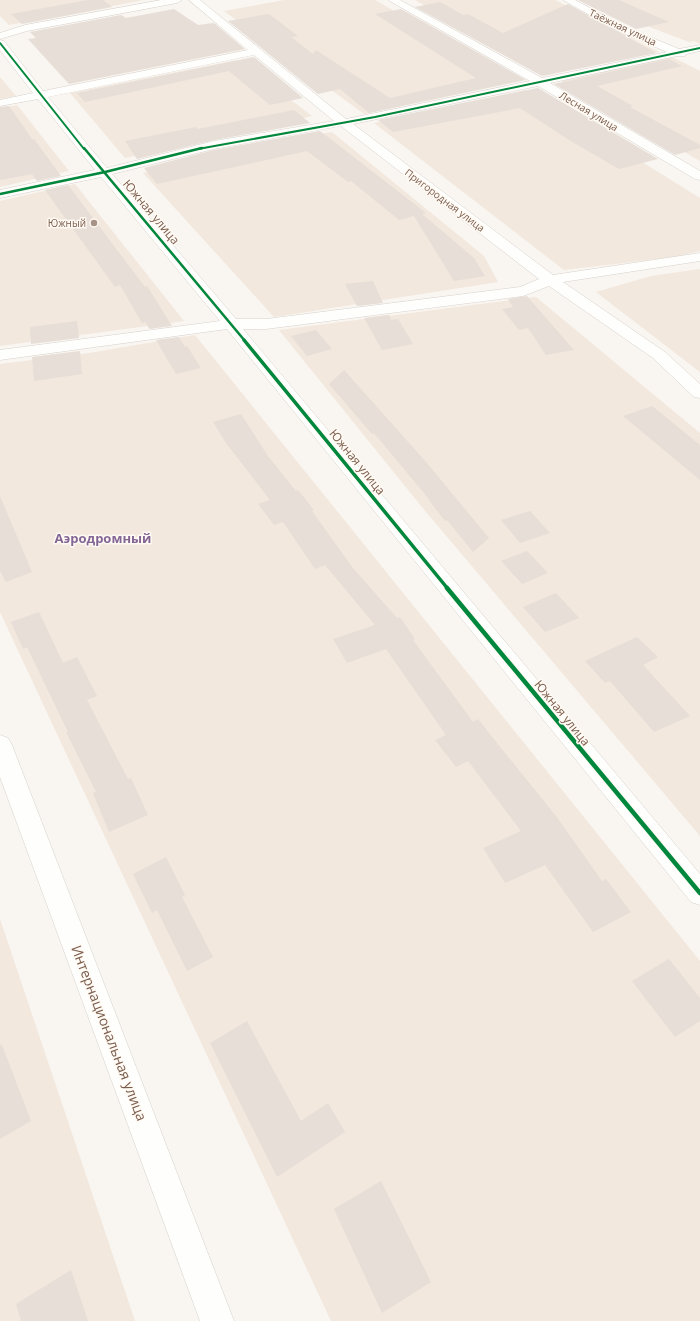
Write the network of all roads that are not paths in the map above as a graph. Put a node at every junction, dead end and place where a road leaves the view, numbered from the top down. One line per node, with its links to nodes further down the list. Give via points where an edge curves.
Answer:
1 (177, 0): 5 (street, via 25,28)
2 (393, 0): 11 (street, Лесная улица)
3 (568, 0): 9 (street, Таёжная улица, via 622,29)
4 (200, 1): 8 (street, Пригородная улица)
5 (0, 36)
6 (0, 43): 12 (street, Южная улица)
7 (700, 48): 9 (street)
8 (257, 51): 12 (street); 14 (street, Пригородная улица)
9 (679, 53): 10 (street, Таёжная улица); 11 (street)
10 (693, 60)
11 (540, 82): 14 (street); 16 (street, Лесная улица)
12 (39, 94): 13 (street); 15 (street, Южная улица)
13 (0, 103)
14 (344, 123): 15 (street, via 214,145); 19 (street, Пригородная улица)
15 (105, 172): 17 (street); 20 (street, Южная улица)
16 (700, 176)
17 (0, 194)
18 (700, 257): 19 (street)
19 (550, 280): 20 (street, via 523,291 266,324); 22 (street, Пригородная улица, via 659,355)
20 (231, 324): 21 (street); 24 (street, Южная улица, via 571,740)
21 (0, 354)
22 (700, 393)
23 (0, 745): 25 (street, Интернациональная улица)
24 (700, 893)
25 (217, 1321)

